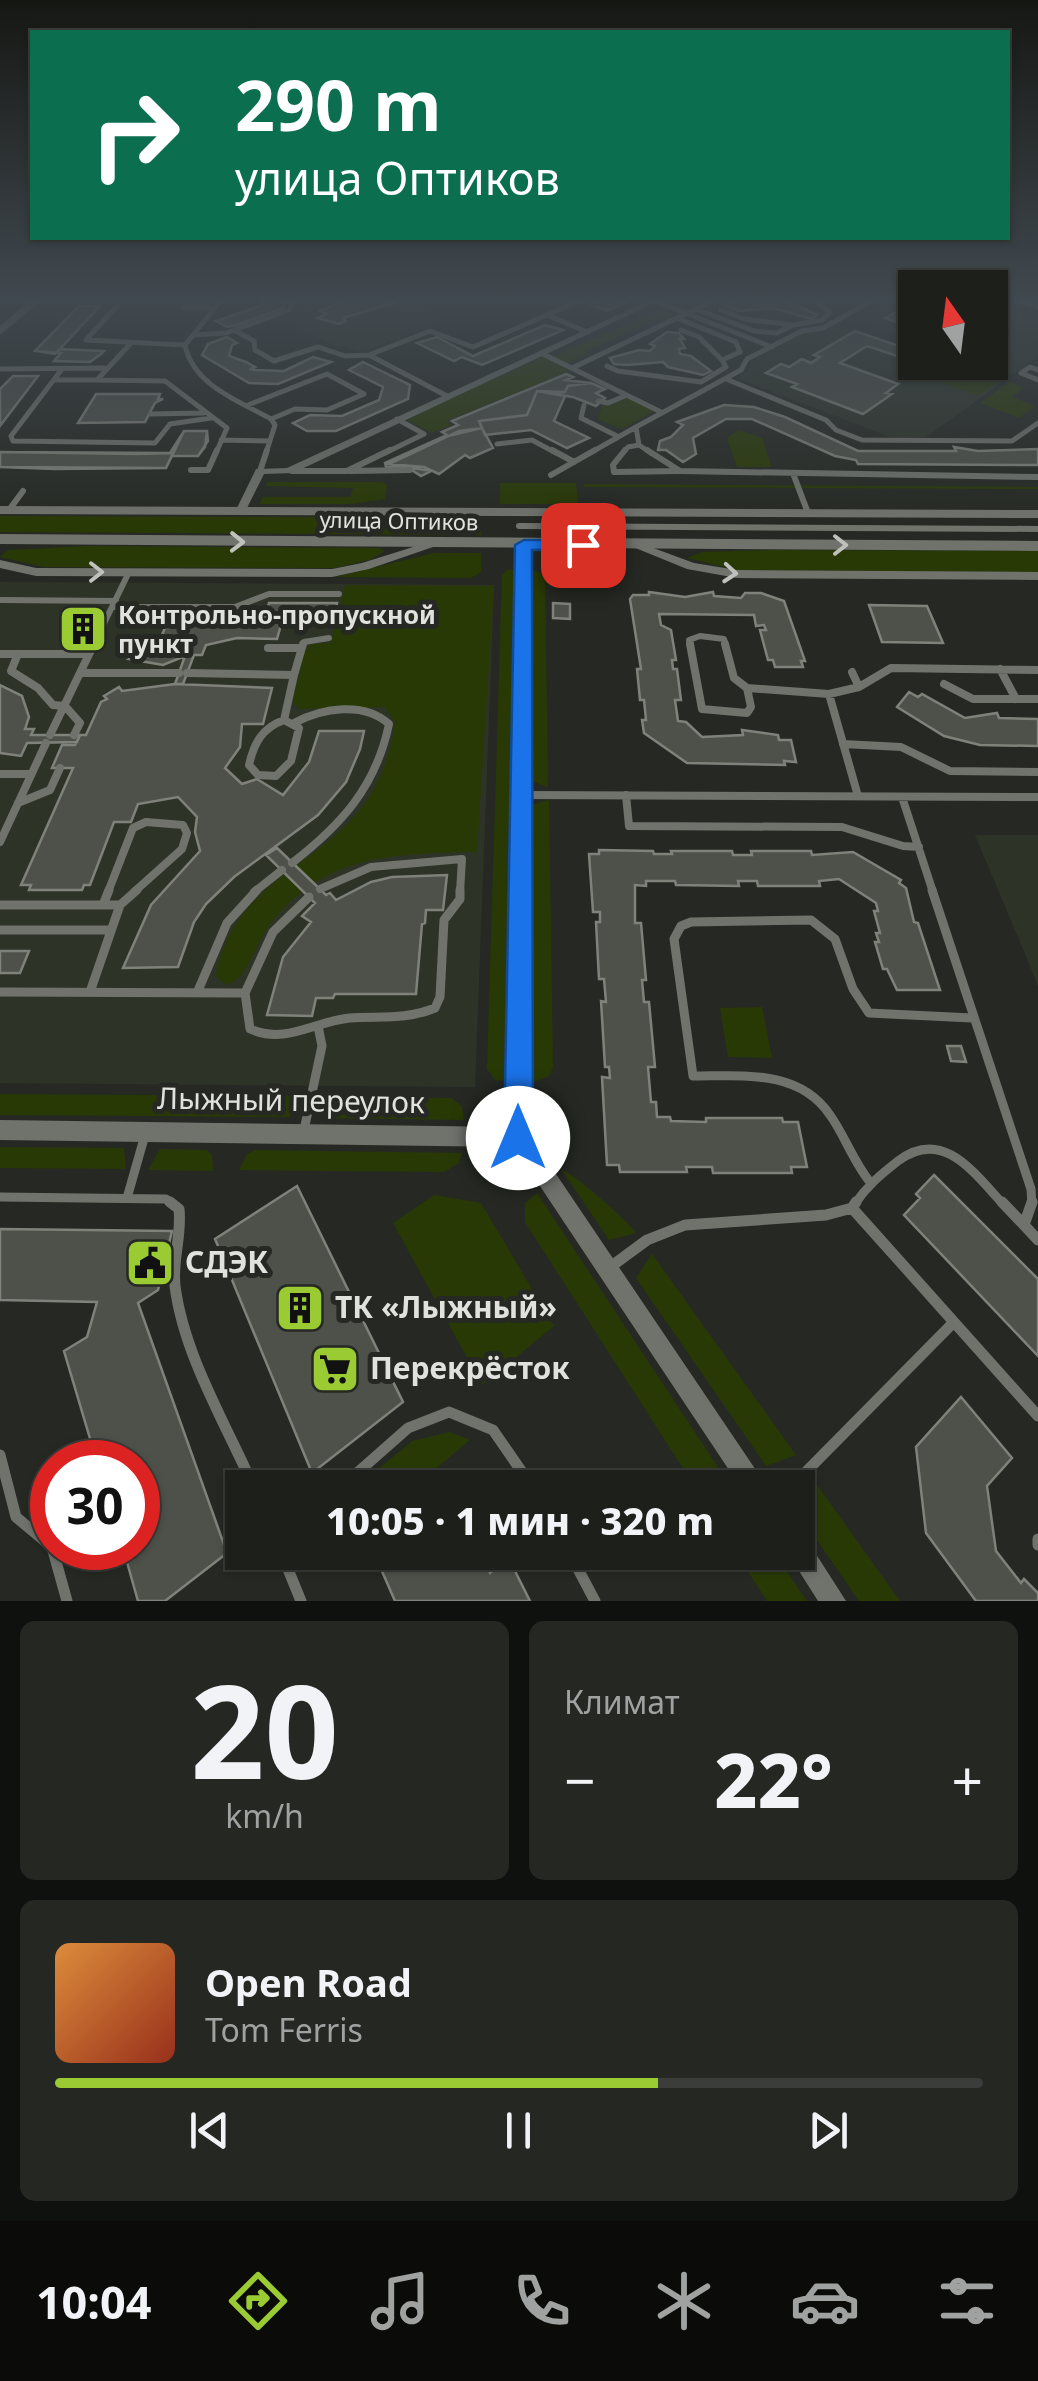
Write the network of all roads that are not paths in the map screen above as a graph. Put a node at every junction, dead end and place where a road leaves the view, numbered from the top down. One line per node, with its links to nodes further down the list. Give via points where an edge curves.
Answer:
1 (59, 374): 11 (lane)
2 (101, 374): 12 (lane)
3 (198, 374): 16 (lane)
4 (405, 374): 14 (lane)
5 (496, 374): 14 (street)
6 (583, 374): 13 (lane)
7 (638, 374): 8 (lane, via 701,382)
8 (715, 374)
9 (735, 374): 10 (lane)
10 (726, 379): 18 (lane); 24 (lane, via 862,440 1012,441)
11 (54, 380): 12 (lane); 21 (lane, via 13,441 155,442 170,424)
12 (97, 380): 19 (lane, via 165,380)
13 (626, 395): 15 (lane); 18 (lane)
14 (447, 396): 22 (street)
15 (598, 401)
16 (248, 405): 23 (lane); 23 (lane, via 327,374 364,394 327,410 295,409)
17 (584, 405): 26 (lane, via 581,418)
18 (661, 412): 25 (lane)
19 (204, 413): 20 (lane); 21 (lane)
20 (150, 414)
21 (211, 418): 27 (lane, via 227,428)
22 (397, 418): 34 (street); 36 (lane, via 424,434)
23 (271, 419): 28 (lane)
24 (1038, 423)
25 (636, 426): 26 (lane); 30 (lane)
26 (619, 436): 31 (lane)
27 (222, 440): 28 (lane); 32 (lane, via 208,470)
28 (270, 440): 33 (lane)
29 (497, 444): 31 (lane, via 532,440)
30 (639, 445): 37 (lane); 37 (lane, via 628,448 614,472)
31 (574, 462): 38 (lane)
32 (191, 470)
33 (260, 470): 34 (street); 43 (street)
34 (289, 470): 36 (lane)
35 (410, 470): 36 (lane)
36 (347, 471)
37 (680, 471): 39 (lane)
38 (551, 474)
39 (794, 476): 40 (lane); 44 (lane)
40 (1038, 477)
41 (23, 491): 42 (lane)
42 (4, 510): 43 (street, улица Оптиков)
43 (240, 512): 44 (street, улица Оптиков)
44 (808, 514): 45 (street, улица Оптиков)
45 (1038, 514)
46 (519, 526): 47 (lane)
47 (909, 528): 48 (lane); 53 (lane)
48 (1038, 528)
49 (0, 539): 50 (street, улица Оптиков, one-way to 50)
50 (429, 544): 51 (street, улица Оптиков); 56 (street, via 332,573)
51 (524, 545): 52 (street, улица Оптиков); 86 (street)
52 (637, 545): 53 (street, улица Оптиков, one-way to 53); 57 (street, one-way to 57, via 691,566 737,574)
53 (918, 546): 54 (street, улица Оптиков)
54 (1038, 546)
55 (0, 564): 56 (street, one-way to 56, via 36,572)
56 (129, 572): 60 (lane)
57 (1038, 576)
58 (340, 594): 60 (lane, via 269,594 234,607)
59 (0, 600): 60 (lane)
60 (114, 604): 66 (lane)
61 (329, 638): 63 (lane, via 312,638)
62 (268, 648): 63 (lane)
63 (301, 648): 71 (lane)
64 (0, 654): 65 (lane)
65 (18, 654): 66 (lane); 78 (lane, via 11,670 53,705)
66 (89, 654): 70 (lane)
67 (1000, 669): 68 (lane); 73 (lane, via 891,668); 76 (lane)
68 (1038, 670)
69 (852, 672): 73 (lane)
70 (80, 673): 71 (lane); 78 (lane)
71 (294, 675): 79 (lane)
72 (944, 684): 76 (lane, via 973,699)
73 (858, 687): 75 (lane)
74 (747, 688): 74 (lane, via 747,714 705,712 689,640 724,639 734,678); 75 (lane)
75 (829, 694): 81 (lane)
76 (1016, 699): 77 (lane)
77 (1038, 699)
78 (64, 706): 80 (lane, via 80,723); 85 (lane)
79 (289, 722): 79 (lane, via 300,735 290,764 279,776 259,776 250,765 259,734 273,723); 94 (lane, via 320,712 372,711 389,724 374,781 358,806)
80 (72, 741)
81 (843, 744): 83 (lane, via 901,747 950,770); 88 (lane)
82 (60, 768): 91 (lane, via 50,790)
83 (1038, 772)
84 (0, 774): 85 (lane)
85 (31, 774): 91 (lane)
86 (522, 794): 87 (lane); 112 (street)
87 (626, 795): 88 (lane); 93 (lane, via 629,826 842,827)
88 (858, 796): 89 (lane)
89 (902, 796): 90 (lane); 93 (lane)
90 (1038, 797)
91 (18, 802): 92 (lane)
92 (0, 842)
93 (919, 847): 107 (lane)
94 (292, 862)
95 (282, 870): 105 (lane, via 233,910)
96 (320, 889): 108 (lane, via 385,861 462,860 460,899 444,920 435,1008 412,1018 346,1018)
97 (309, 897): 106 (lane, via 273,932)
98 (0, 905): 99 (lane)
99 (103, 905): 100 (lane); 100 (lane, via 134,828 146,822 183,825 182,849)
100 (120, 905): 102 (lane)
101 (0, 930): 102 (lane)
102 (111, 930): 104 (lane)
103 (0, 992): 104 (lane)
104 (90, 992): 105 (lane)
105 (197, 993): 106 (lane)
106 (245, 994): 108 (lane, via 250,1029 261,1034)
107 (972, 1018): 113 (lane, via 869,1013 855,995 842,946 811,920 696,921 678,930 693,1076 788,1080 812,1092); 117 (lane, via 1031,1189)
108 (318, 1026): 111 (lane, via 322,1046)
109 (0, 1130): 110 (street, Лыжный переулок)
110 (146, 1132): 111 (street, Лыжный переулок); 115 (lane)
111 (303, 1134): 112 (street, Лыжный переулок)
112 (518, 1138): 119 (street)
113 (870, 1182): 116 (lane); 117 (lane, via 915,1148 931,1146 964,1162)
114 (0, 1197): 115 (lane)
115 (127, 1198): 123 (lane, via 166,1199 180,1209 175,1284 182,1318)
116 (852, 1208): 119 (lane, via 685,1225 647,1240); 120 (lane)
117 (1024, 1225): 118 (lane)
118 (1038, 1240)
119 (609, 1268): 126 (street)
120 (953, 1322): 121 (lane); 127 (lane)
121 (1038, 1416)
122 (0, 1455): 131 (lane, via 16,1517 52,1548)
123 (246, 1470)
124 (360, 1470): 125 (lane, via 408,1428 449,1412 493,1430)
125 (521, 1470)
126 (744, 1470)
127 (808, 1470)
128 (288, 1570): 132 (lane)
129 (579, 1570): 133 (lane)
130 (813, 1570): 134 (street)
131 (67, 1601)
132 (301, 1601)
133 (595, 1601)
134 (833, 1601)

